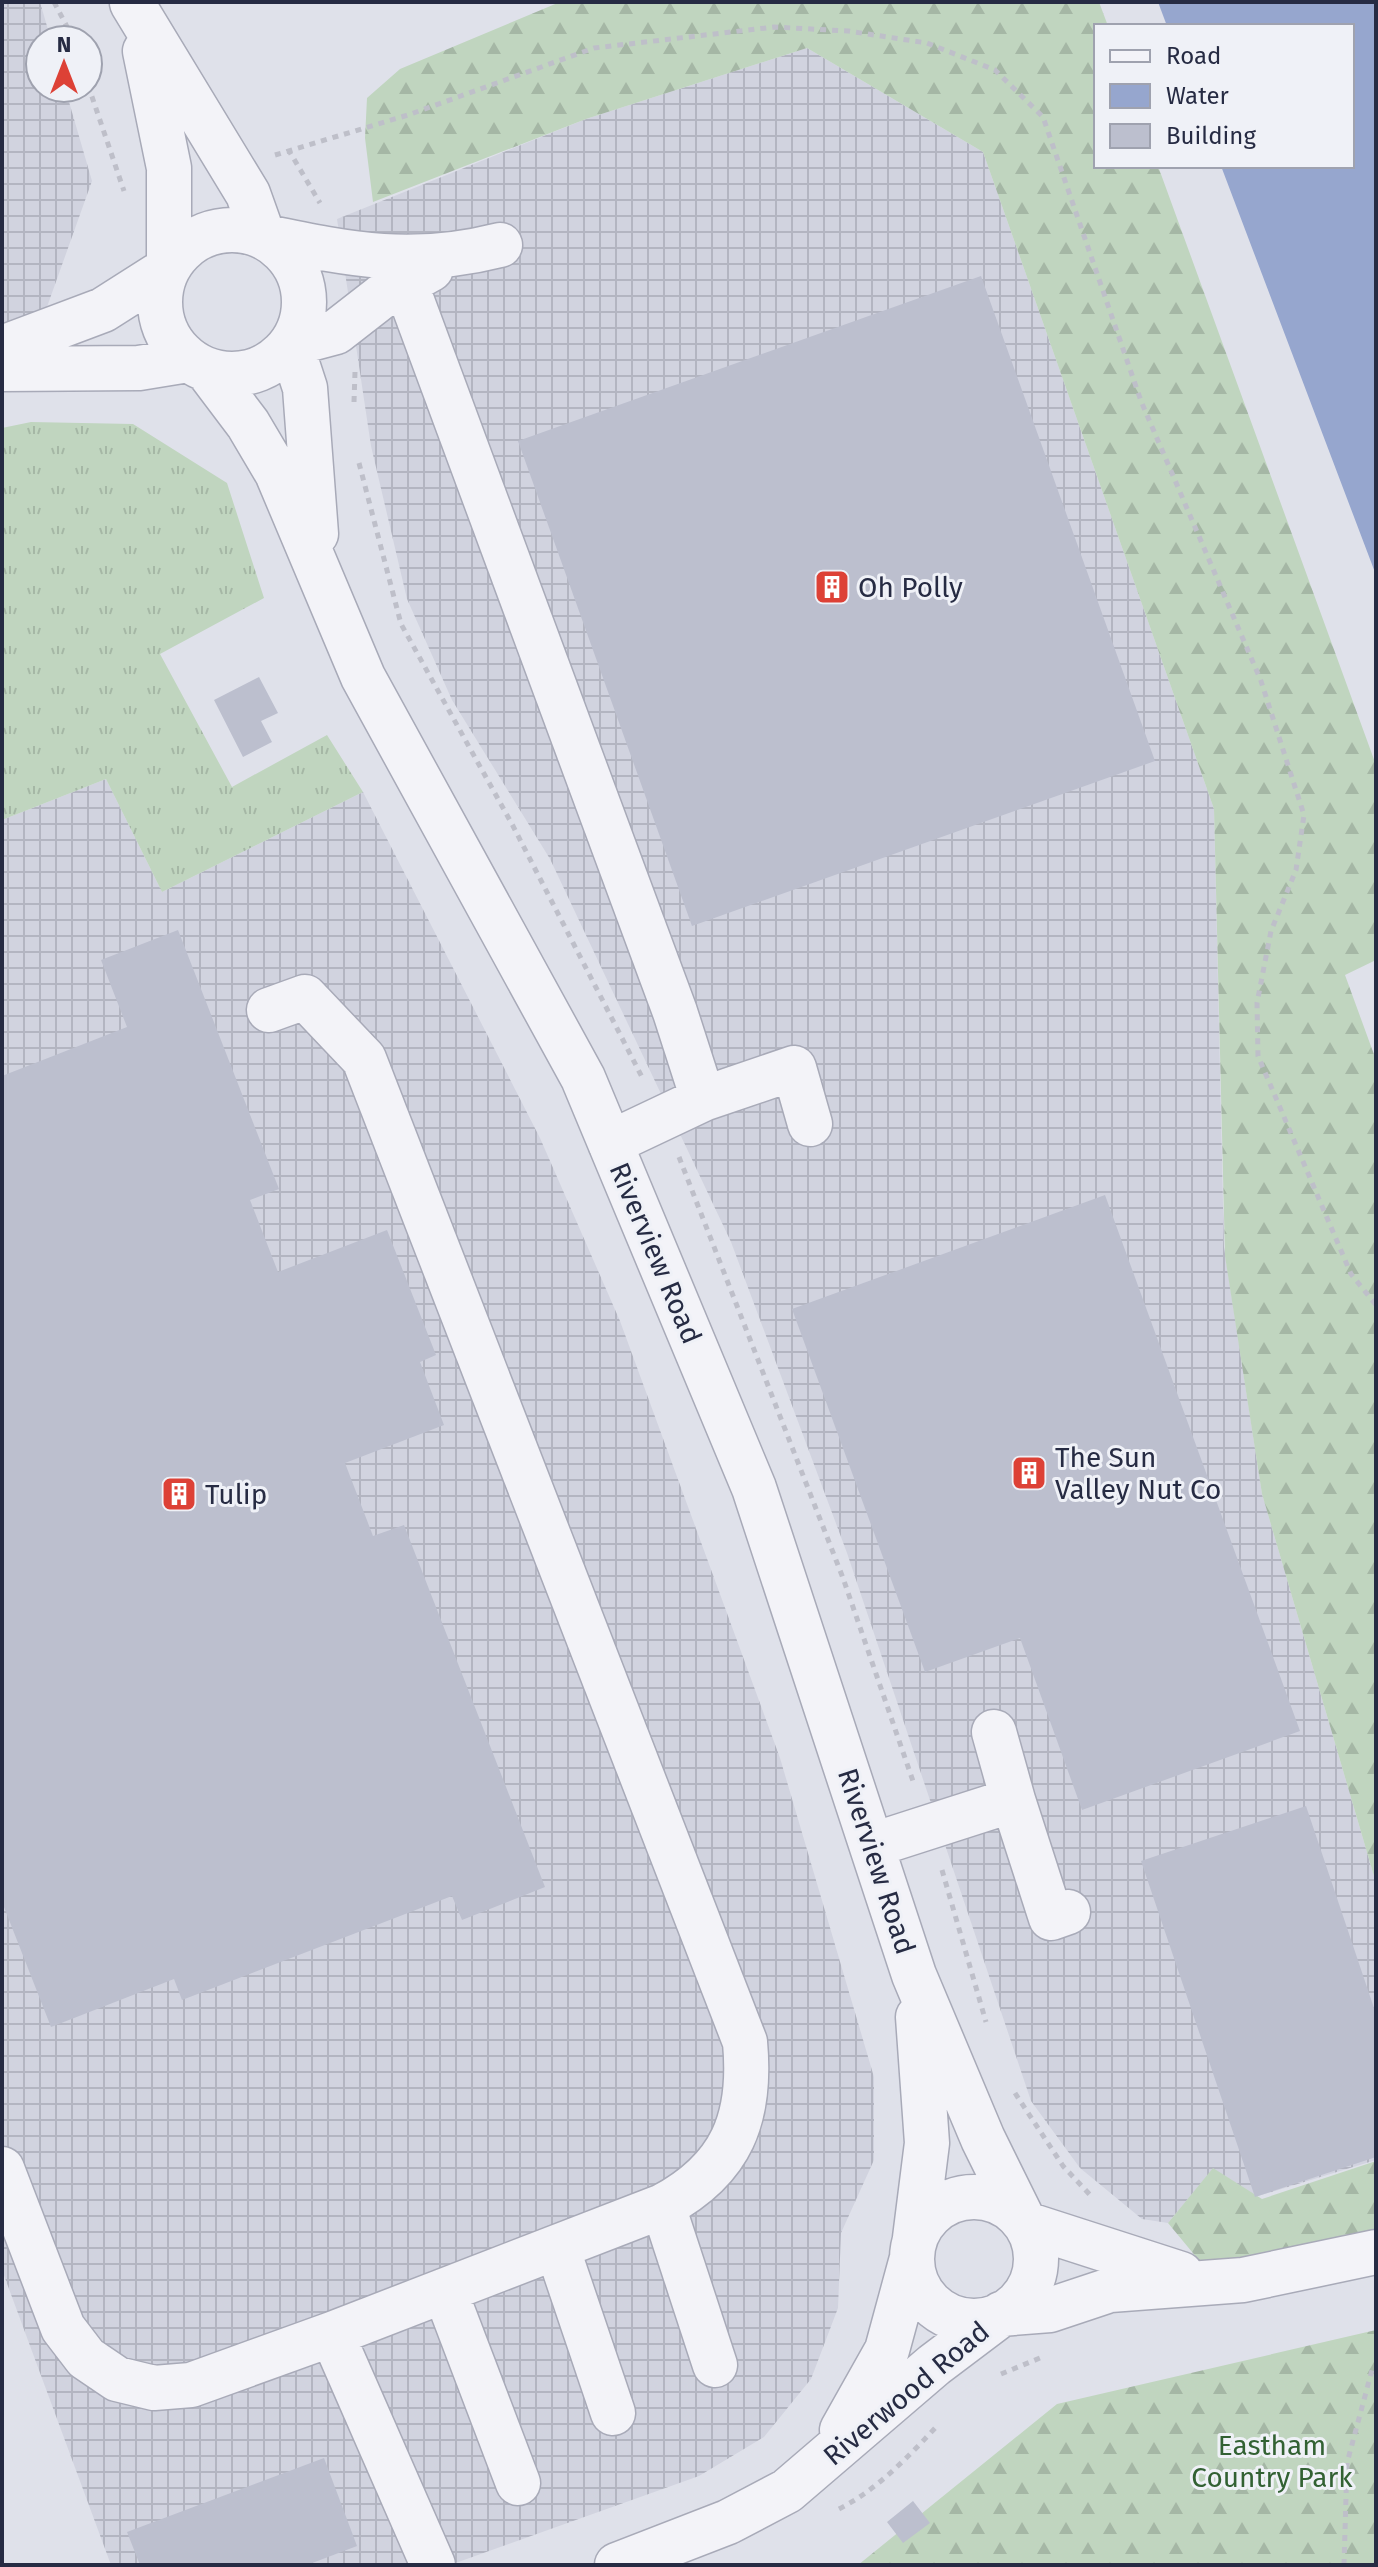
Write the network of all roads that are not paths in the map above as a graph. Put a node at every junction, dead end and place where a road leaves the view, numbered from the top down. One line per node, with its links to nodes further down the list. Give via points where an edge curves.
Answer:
1 (132, 2): 2 (street, via 248,194); 4 (street, via 169,168)
2 (264, 236): 4 (street, via 221,230 182,248); 5 (street); 6 (street, via 286,253 299,273 305,297 302,322)
3 (500, 245): 5 (street)
4 (168, 267): 7 (street, via 103,310); 8 (street, via 159,294 161,319 170,341)
5 (402, 270): 6 (street, via 336,332); 12 (street)
6 (291, 344): 8 (street, via 255,371 232,375); 10 (street, Riverview Road, via 305,388)
7 (2, 348)
8 (198, 365): 9 (street); 10 (street, Riverview Road, via 259,441)
9 (2, 369)
10 (318, 565): 14 (street, Riverview Road, via 363,677 583,1078)
11 (269, 1010): 21 (street, via 305,997 364,1059 745,2042 749,2083 741,2123 722,2160 693,2190)
12 (703, 1099): 13 (street, via 794,1068); 14 (street)
13 (810, 1124)
14 (610, 1143): 17 (street, Riverview Road, via 754,1488)
15 (994, 1732): 16 (street)
16 (1013, 1800): 17 (street); 18 (street, via 1051,1918)
17 (873, 1845): 19 (street, Riverview Road)
18 (1068, 1912)
19 (914, 1975): 22 (street, Riverview Road, via 983,2139); 24 (street, Riverview Road, via 927,2143)
20 (2, 2169): 29 (street, via 63,2328 86,2358 117,2379 154,2388 191,2385)
21 (663, 2206): 23 (street); 30 (street)
22 (1025, 2223): 24 (street, via 1010,2208 975,2196 956,2199 925,2221); 26 (street, via 1141,2263); 28 (street, via 1035,2244 1031,2285 1019,2303)
23 (557, 2247): 27 (street); 31 (street)
24 (914, 2248): 28 (street, via 915,2278 939,2311 979,2321); 32 (street, Riverwood Road, via 887,2350)
25 (1376, 2252): 26 (street, via 1243,2280)
26 (1215, 2280): 28 (street, via 1120,2289 1050,2310)
27 (445, 2291): 29 (street); 33 (street)
28 (1000, 2315): 32 (street, Riverwood Road)
29 (332, 2334): 34 (street)
30 (715, 2365)
31 (613, 2413)
32 (813, 2471): 35 (street, Riverwood Road, via 760,2508)
33 (518, 2483)
34 (433, 2565)
35 (617, 2565)

